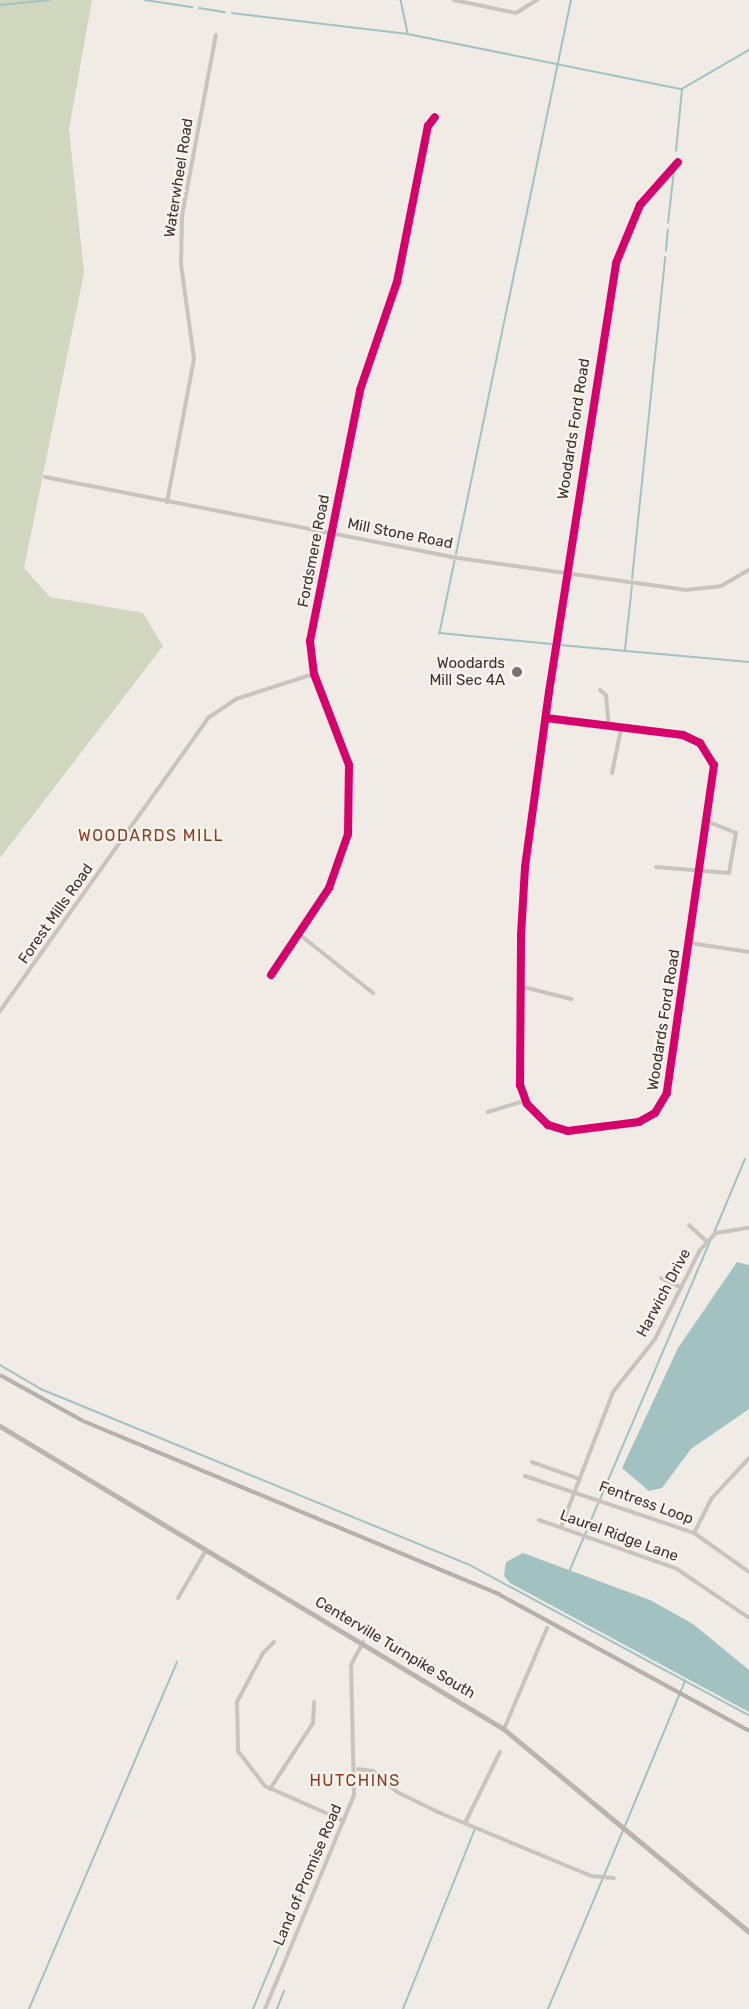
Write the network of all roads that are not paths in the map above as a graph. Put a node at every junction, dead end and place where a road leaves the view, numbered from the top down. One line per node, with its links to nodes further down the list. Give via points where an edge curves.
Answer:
1 (454, 0): 2 (street, via 516,13)
2 (537, 0)
3 (216, 35): 7 (street, Waterwheel Road, via 181,223 194,358)
4 (435, 117): 8 (street, Fordsmere Road, via 428,126 398,282 360,390)
5 (678, 162): 10 (street, Woodards Ford Road, via 640,205 618,254)
6 (45, 477): 7 (street, Mill Stone Road)
7 (167, 502): 8 (street, Mill Stone Road)
8 (331, 533): 10 (street, Mill Stone Road); 11 (street, Fordsmere Road, via 310,641)
9 (749, 570): 10 (street, Mill Stone Road, via 725,584 699,590)
10 (567, 573): 13 (street, Woodards Ford Road)
11 (314, 674): 20 (street, Fordsmere Road, via 344,741 352,807 336,874); 27 (street, Forest Mills Road, via 238,698 208,718)
12 (600, 690): 14 (street, via 606,695)
13 (546, 718): 14 (street, Woodards Ford Road); 24 (street, Woodards Ford Road, via 525,867)
14 (609, 727): 15 (street, Woodards Ford Road)
15 (621, 729): 16 (street); 17 (street, Woodards Ford Road, via 683,735 704,747 716,776)
16 (612, 773)
17 (709, 822): 19 (street, Woodards Ford Road); 19 (street, via 730,828 737,844 729,873)
18 (656, 867): 19 (street, via 679,865)
19 (701, 873): 21 (street, Woodards Ford Road)
20 (299, 934): 23 (street, Fordsmere Road); 25 (street)
21 (690, 943): 22 (street); 28 (street, Woodards Ford Road, via 667,1093 655,1113 633,1124 568,1131 540,1120)
22 (749, 952)
23 (271, 975)
24 (519, 986): 26 (street); 28 (street, Woodards Ford Road)
25 (374, 993)
26 (571, 999)
27 (0, 1011)
28 (525, 1101): 29 (street)
29 (488, 1112)
30 (689, 1225): 32 (street)
31 (749, 1228): 32 (street, Harwich Drive, via 723,1230)
32 (706, 1241): 34 (street, Harwich Drive)
33 (661, 1278): 34 (street)
34 (680, 1287): 39 (street, Harwich Drive, via 655,1339 613,1392)
35 (0, 1426): 44 (main road, Centerville Turnpike South)
36 (749, 1458): 43 (street, via 712,1498)
37 (532, 1462): 39 (street)
38 (525, 1476): 40 (street, Fentress Loop)
39 (578, 1478): 40 (street, Harwich Drive)
40 (573, 1491): 42 (street, Harwich Drive); 43 (street, Fentress Loop)
41 (539, 1520): 42 (street, Laurel Ridge Lane)
42 (561, 1527): 47 (street, Laurel Ridge Lane, via 677,1569)
43 (694, 1533): 45 (street, Fentress Loop)
44 (207, 1549): 46 (street); 50 (main road, Centerville Turnpike South)
45 (749, 1572)
46 (178, 1598)
47 (749, 1618)
48 (547, 1628): 52 (street)
49 (274, 1642): 55 (street, via 242,1688 233,1724 243,1762)
50 (363, 1642): 52 (main road, Centerville Turnpike South); 54 (street, Land of Promise Road, via 351,1665)
51 (314, 1702): 55 (street, via 313,1723)
52 (504, 1729): 59 (main road, Centerville Turnpike South)
53 (500, 1752): 57 (street)
54 (358, 1769): 56 (street, Land of Promise Road); 57 (street, via 373,1771 406,1797)
55 (270, 1789): 56 (street)
56 (344, 1821): 60 (street, Land of Promise Road)
57 (465, 1823): 58 (street, via 602,1880)
58 (614, 1878)
59 (749, 1932)
60 (265, 2009)

